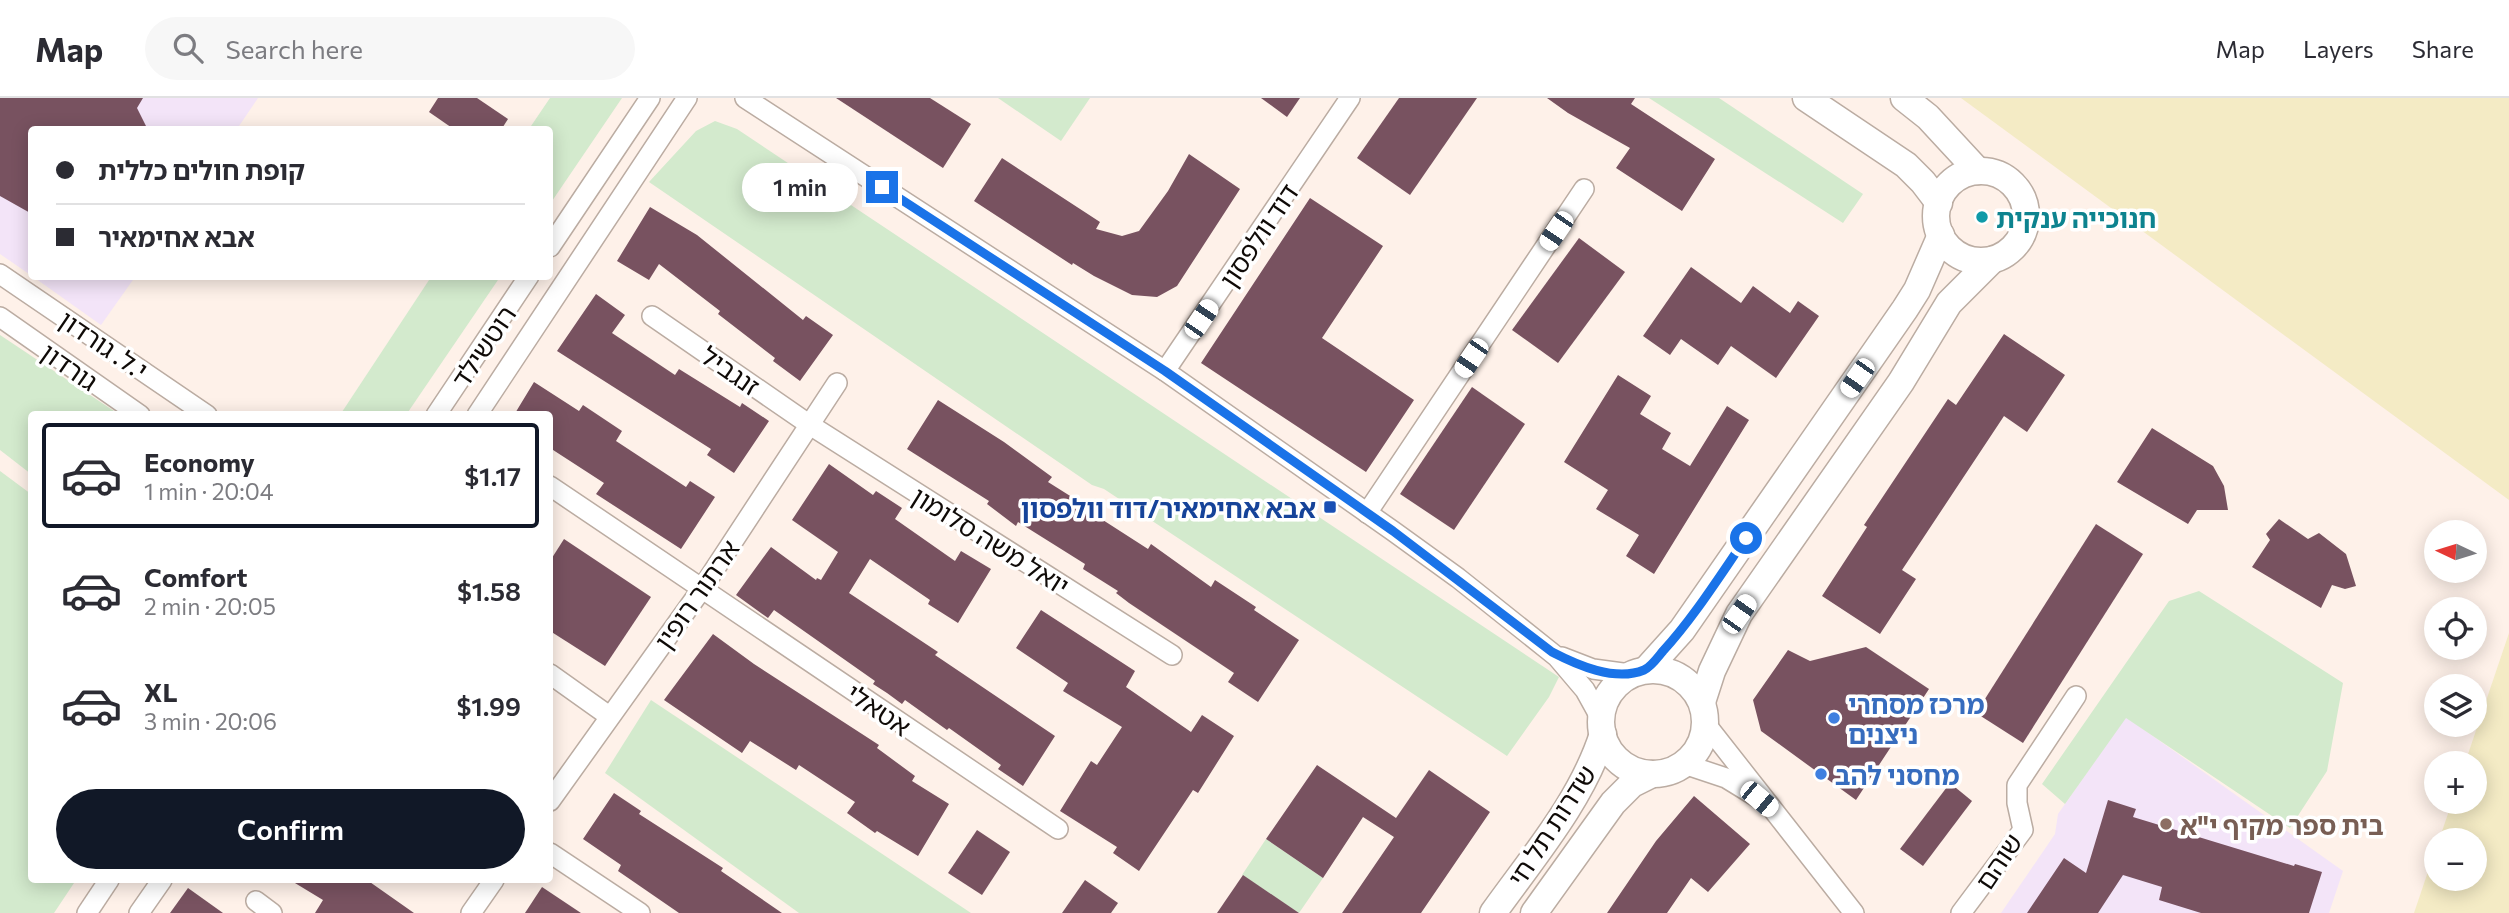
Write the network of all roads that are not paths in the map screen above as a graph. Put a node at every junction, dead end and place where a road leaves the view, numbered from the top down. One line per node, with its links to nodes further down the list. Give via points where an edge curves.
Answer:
1 (649, 98): 11 (street)
2 (687, 98): 22 (street)
3 (745, 98): 17 (street)
4 (1350, 98): 17 (street, דוד וולפסון)
5 (1806, 98): 9 (main road, via 1906,165)
6 (1904, 98): 7 (main road)
7 (1978, 171): 9 (main road, via 1953,181); 12 (main road, via 2003,176 2014,185 2026,208 2026,222 2015,246)
8 (1584, 189): 25 (street)
9 (1938, 203): 10 (main road)
10 (1941, 235): 12 (main road, via 1968,259); 29 (main road, via 1905,309 1682,630)
11 (553, 242)
12 (1992, 260): 32 (main road, via 1949,303 1901,382 1739,614 1712,671)
13 (0, 274): 20 (street, י.ל. גורדון)
14 (526, 280): 21 (street, רוטשילד)
15 (652, 316): 23 (street, זנגביל)
16 (0, 317): 19 (street, גורדון)
17 (1165, 371): 25 (street)
18 (837, 383): 23 (street, ארתור רופין)
19 (134, 411)
20 (201, 411)
21 (439, 411)
22 (480, 411)
23 (810, 425): 26 (street, ארתור רופין); 28 (street, יואל משה סלומון)
24 (553, 488): 26 (street, אטאלי)
25 (1367, 513): 27 (street)
26 (701, 590): 33 (street, ארתור רופין); 39 (street, אטאלי)
27 (1552, 652): 29 (street, via 1583,666); 34 (street, via 1572,673)
28 (1172, 655)
29 (1638, 672): 32 (main road, via 1662,670 1682,677 1693,688); 34 (main road, via 1610,692)
30 (553, 676): 33 (street)
31 (2076, 696): 53 (street, שוהם, via 2017,785 2023,830)
32 (1704, 713): 35 (main road, via 1700,744); 38 (street)
33 (609, 716): 37 (street, ארתור רופין)
34 (1602, 727): 36 (main road, via 1620,762); 50 (main road, שדרות תל חי, via 1590,768 1577,792)
35 (1684, 764): 36 (main road); 38 (street, via 1726,778)
36 (1652, 774): 51 (main road, שדרות תל חי, via 1619,796)
37 (553, 797)
38 (1774, 811): 52 (street)
39 (1058, 830)
40 (553, 855): 49 (street)
41 (107, 883): 45 (street)
42 (160, 883): 46 (street)
43 (492, 883): 48 (street)
44 (256, 901): 47 (street)
45 (87, 913)
46 (139, 913)
47 (272, 913)
48 (471, 913)
49 (640, 913)
50 (1493, 913)
51 (1534, 913)
52 (1854, 913)
53 (1961, 913)

